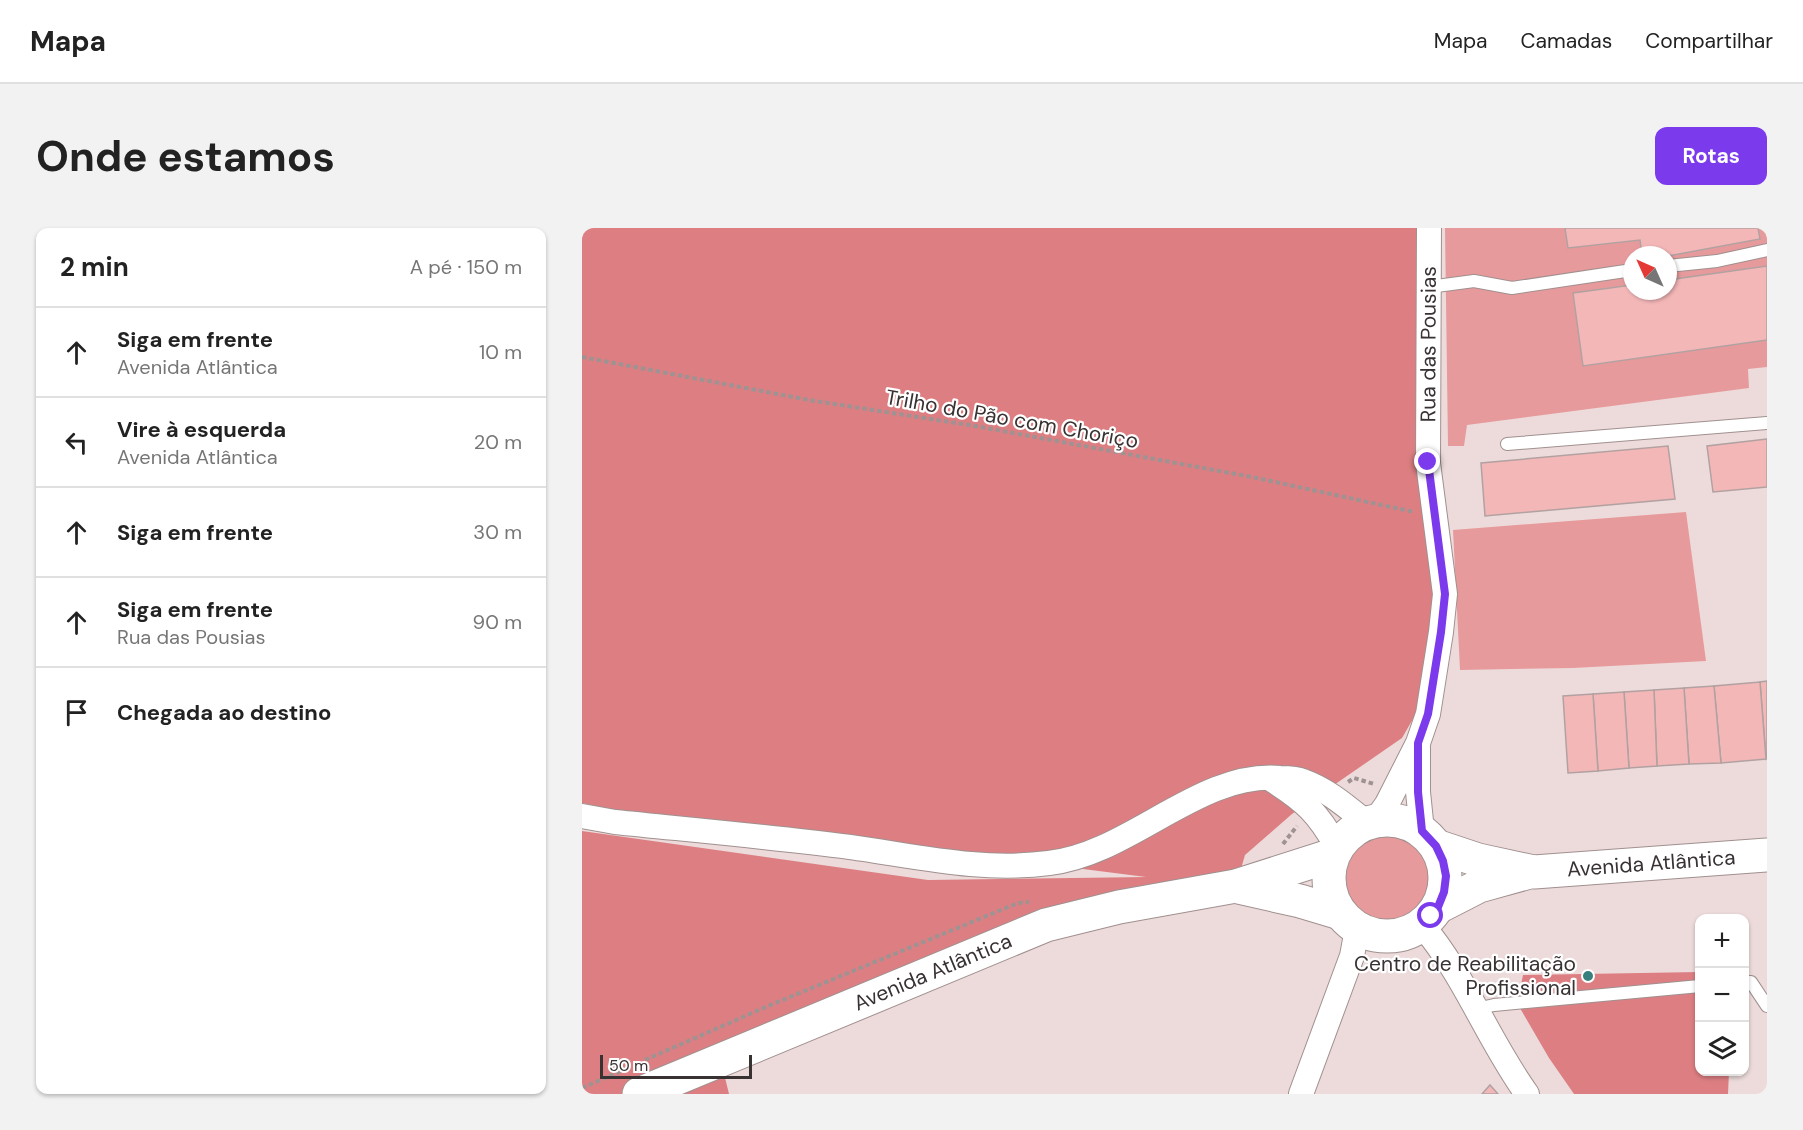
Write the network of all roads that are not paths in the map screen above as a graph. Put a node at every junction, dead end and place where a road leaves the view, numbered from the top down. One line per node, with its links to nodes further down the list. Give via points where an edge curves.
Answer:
1 (1429, 228): 5 (street, Rua das Pousias)
2 (1767, 250): 3 (lane)
3 (1677, 265)
4 (1623, 271): 5 (lane, via 1512,288 1474,281)
5 (1429, 286): 8 (street, Rua das Pousias, via 1428,463 1445,594 1428,714)
6 (1767, 423): 7 (lane)
7 (1507, 444)
8 (1418, 743): 11 (street, via 1387,804); 12 (street, via 1418,792)
9 (1267, 777): 10 (street, via 1233,783 1205,794 1108,846 1051,863 1026,865 947,862); 11 (street, via 1300,779); 13 (street, via 1311,808 1328,831)
10 (582, 816)
11 (1371, 822): 12 (main road, Avenida Atlântica, via 1400,821); 13 (main road, Avenida Atlântica, via 1350,832)
12 (1429, 838): 15 (main road, Avenida Atlântica, via 1478,860); 17 (main road, via 1443,861 1446,876 1444,892)
13 (1335, 851): 16 (main road, Avenida Atlântica); 18 (main road, via 1329,885 1332,900)
14 (1767, 855): 15 (main road, Avenida Atlântica)
15 (1534, 872): 17 (main road, Avenida Atlântica, via 1479,886)
16 (1236, 886): 18 (main road, Avenida Atlântica, via 1300,901); 23 (main road, Avenida Atlântica, via 1046,925)
17 (1430, 916): 18 (main road, Avenida Atlântica, via 1407,933 1390,937 1373,935); 22 (street, via 1435,940)
18 (1349, 921): 24 (street, via 1352,956)
19 (1749, 982): 21 (lane)
20 (1695, 986): 22 (lane)
21 (1767, 1006)
22 (1476, 1009): 25 (street)
23 (639, 1094)
24 (1301, 1094)
25 (1527, 1094)

